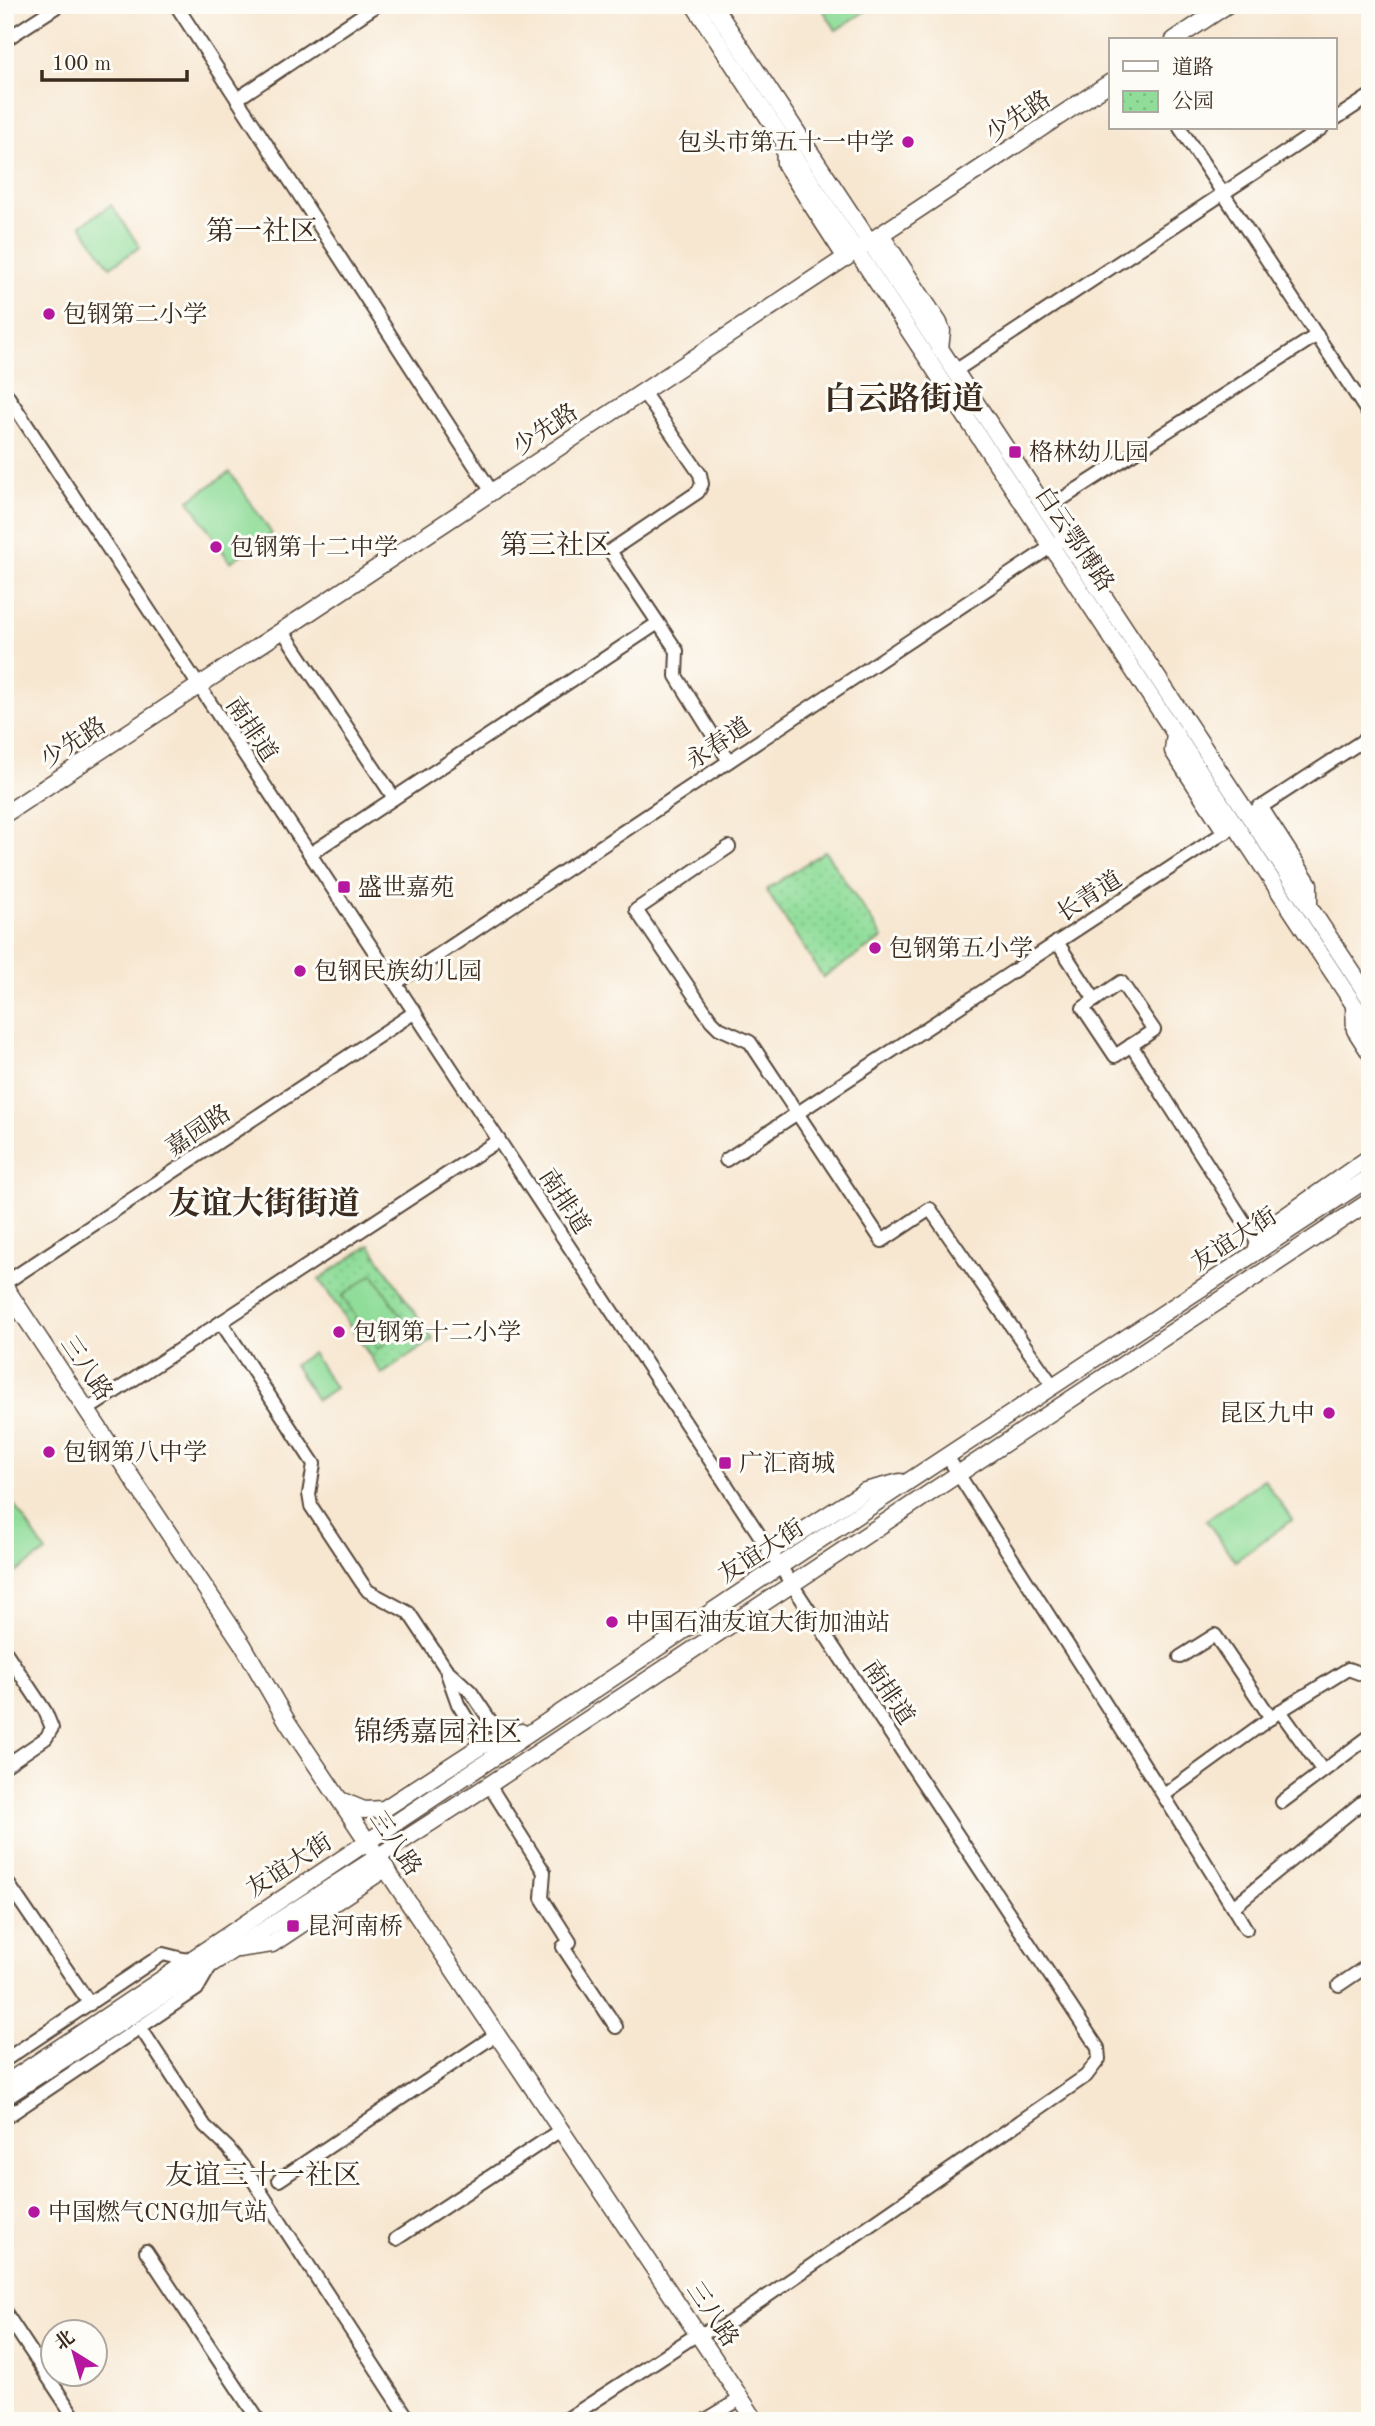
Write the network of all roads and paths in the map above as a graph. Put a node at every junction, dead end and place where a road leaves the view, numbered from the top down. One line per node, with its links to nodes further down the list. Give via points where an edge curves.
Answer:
1 (59, 5): 8 (street)
2 (176, 5): 11 (street)
3 (377, 5): 11 (street)
4 (694, 5): 17 (main road, 白云鄂博路, via 785,142)
5 (713, 5): 16 (main road)
6 (1227, 5): 7 (main road)
7 (1177, 38)
8 (5, 40)
9 (1109, 83): 16 (main road, 少先路)
10 (1370, 96): 12 (street)
11 (237, 99): 23 (street)
12 (1336, 119)
13 (1181, 130): 15 (street)
14 (1319, 130): 15 (street)
15 (1223, 193): 18 (street); 19 (street)
16 (876, 238): 17 (main road, 少先路); 19 (main road, 白云鄂博路, via 939,323 940,349)
17 (851, 254): 21 (main road, 少先路); 25 (main road, 白云鄂博路)
18 (1317, 335): 22 (street); 24 (street)
19 (955, 371): 24 (main road, 白云鄂博路)
20 (5, 392): 28 (street, 南排道)
21 (643, 392): 23 (main road, 少先路); 26 (street, via 700,474 702,484 698,492 610,551)
22 (1370, 416)
23 (492, 492): 27 (main road, 少先路)
24 (1045, 510): 25 (main road, 白云鄂博路)
25 (1058, 542): 30 (street, 永春道); 33 (main road, 白云鄂博路); 33 (main road, 白云鄂博路, via 1175,733 1173,751)
26 (658, 623): 30 (street, via 679,655 675,670 679,682); 31 (street)
27 (283, 631): 28 (main road, 少先路); 31 (street)
28 (199, 686): 32 (main road, 少先路); 35 (street, 南排道)
29 (1370, 736): 33 (street, 长青道)
30 (729, 761): 37 (street, 永春道)
31 (394, 798): 35 (street)
32 (5, 814)
33 (1242, 820): 36 (street, 长青道); 38 (main road, via 1309,884 1309,907); 40 (main road, 白云鄂博路)
34 (729, 847): 45 (street, via 636,910 711,1020 750,1042)
35 (310, 854): 37 (street, 南排道)
36 (1057, 942): 39 (street); 45 (street, 长青道)
37 (396, 983): 41 (street, 南排道)
38 (1370, 999)
39 (1095, 1000): 43 (street, via 1083,1008 1115,1056); 43 (street, via 1121,982 1153,1030)
40 (1353, 1004): 42 (main road, 白云鄂博路); 44 (main road, via 1355,1030)
41 (415, 1012): 46 (street, 南排道); 52 (street, 嘉园路)
42 (1370, 1029)
43 (1131, 1045): 51 (street)
44 (1370, 1053)
45 (797, 1113): 48 (street, 长青道); 54 (street, via 882,1241 930,1209)
46 (499, 1140): 53 (street); 58 (street, 南排道)
47 (1370, 1157): 51 (main road, via 1274,1224)
48 (726, 1160)
49 (1370, 1177): 51 (main road, 友谊大街)
50 (1370, 1202): 57 (main road, 友谊大街)
51 (1254, 1251): 54 (main road, 友谊大街)
52 (5, 1285): 55 (main road, 三八路)
53 (221, 1322): 55 (street); 62 (street, via 314,1464 311,1506 365,1588 409,1613)
54 (1053, 1386): 56 (main road, 友谊大街)
55 (88, 1410): 74 (main road, 三八路)
56 (947, 1456): 57 (street); 58 (main road, 友谊大街)
57 (958, 1473): 59 (main road, 友谊大街); 72 (street)
58 (775, 1559): 59 (street, 南排道); 65 (main road, 友谊大街)
59 (791, 1582): 71 (main road, 友谊大街); 97 (street, 南排道, via 1091,2033 1099,2059 1086,2076 721,2328)
60 (5, 1651): 69 (street, via 46,1711 52,1728 46,1738)
61 (1180, 1657): 64 (street, via 1215,1635)
62 (446, 1669): 67 (street, via 471,1692); 68 (street, via 458,1704)
63 (1370, 1678): 64 (street, via 1348,1668)
64 (1276, 1715): 70 (street); 72 (street)
65 (540, 1726): 67 (main road); 76 (main road, 友谊大街)
66 (1370, 1736): 70 (street)
67 (502, 1738): 68 (main road)
68 (483, 1745): 74 (main road, via 384,1809 364,1810)
69 (5, 1766)
70 (1323, 1771): 75 (street)
71 (489, 1784): 77 (main road, 友谊大街); 87 (street, via 544,1872 542,1898 570,1942 563,1947)
72 (1164, 1795): 79 (street)
73 (1370, 1796): 79 (street)
74 (340, 1800): 76 (main road, 三八路)
75 (1282, 1802)
76 (368, 1841): 77 (main road, 三八路); 81 (main road, 友谊大街)
77 (382, 1862): 82 (main road, 友谊大街); 88 (main road, 三八路)
78 (5, 1879): 85 (street)
79 (1233, 1908): 80 (street)
80 (1246, 1929)
81 (187, 1960): 85 (street, via 163,1954); 90 (main road, 友谊大街)
82 (212, 1964): 86 (street, via 197,1989); 90 (main road, 友谊大街)
83 (1370, 1964): 84 (street)
84 (1339, 1984)
85 (90, 2004): 89 (street)
86 (140, 2026): 91 (street); 102 (street, via 205,2126 251,2177)
87 (616, 2027)
88 (497, 2034): 92 (main road, 三八路); 93 (street)
89 (5, 2060)
90 (8, 2089)
91 (5, 2118)
92 (562, 2129): 94 (street); 97 (main road, 三八路)
93 (279, 2180)
94 (396, 2239)
95 (146, 2252): 100 (street)
96 (5, 2312): 101 (street)
97 (699, 2333): 98 (main road, 三八路); 99 (street)
98 (741, 2398): 104 (street); 105 (main road, 三八路)
99 (579, 2417): 103 (street)
100 (254, 2419)
101 (77, 2421)
102 (410, 2421)
103 (564, 2421)
104 (704, 2421)
105 (756, 2421)

